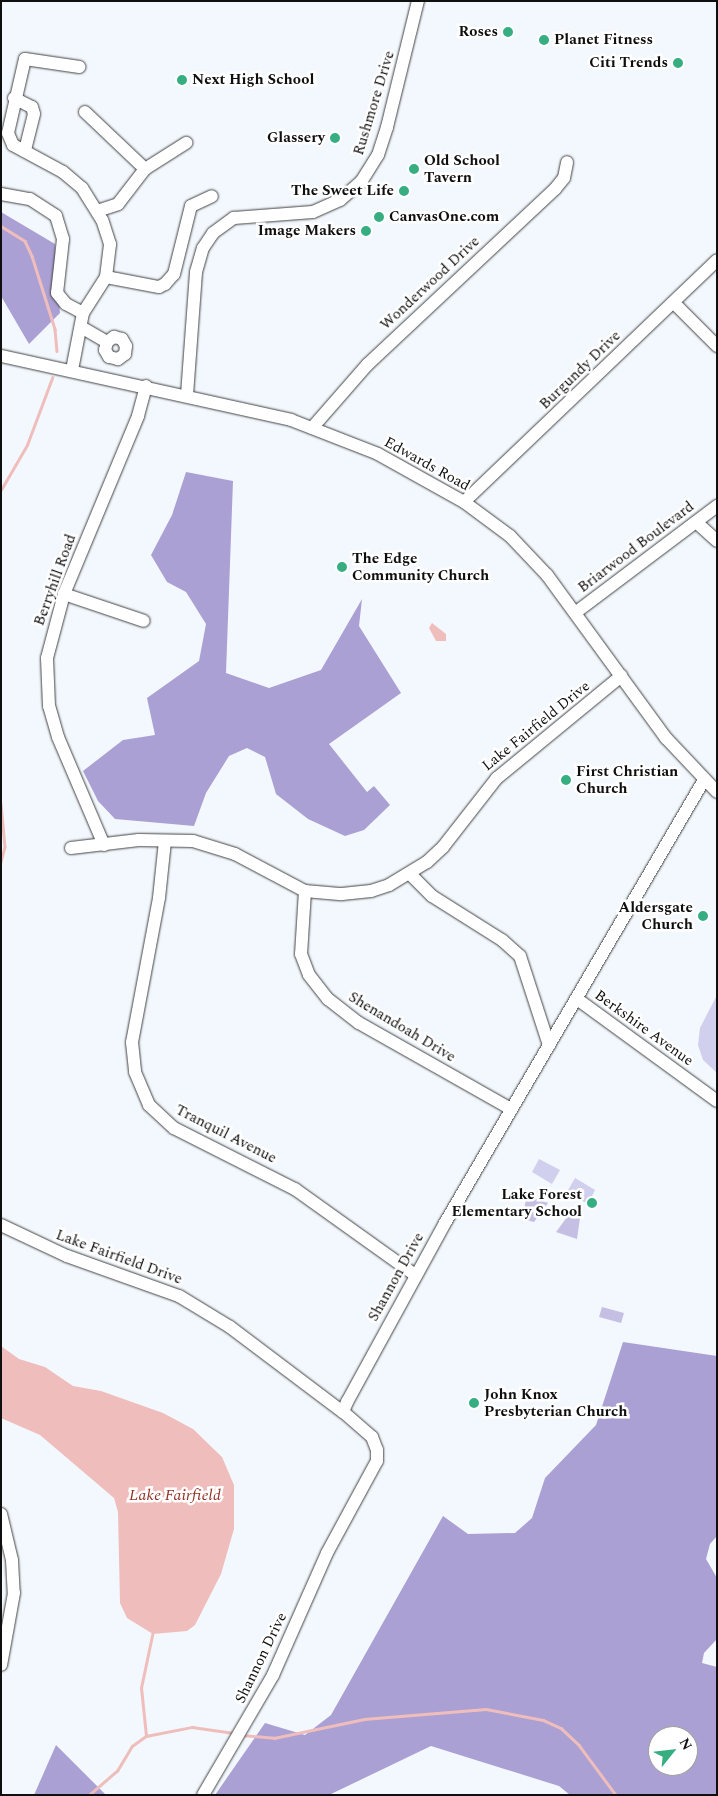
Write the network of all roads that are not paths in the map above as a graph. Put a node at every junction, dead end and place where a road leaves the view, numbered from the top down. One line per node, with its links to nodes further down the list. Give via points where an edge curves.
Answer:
1 (418, 1): 22 (street, Rushmore Drive, via 387,127 378,155 361,182 340,200 313,212 234,218 206,242 196,272)
2 (79, 67): 3 (street, via 25,59)
3 (14, 98): 6 (street, via 9,139); 6 (street, via 26,102 34,114)
4 (85, 112): 8 (street)
5 (186, 144): 8 (street)
6 (25, 151): 11 (street, via 64,172 82,188)
7 (567, 162): 23 (street, Wonderwood Drive, via 564,178 556,188 367,365)
8 (144, 169): 11 (street, via 126,197 118,204)
9 (1, 194): 15 (street, via 30,199 56,216 63,240 57,293 66,304)
10 (212, 196): 13 (street, via 191,206 174,274 165,284 159,287)
11 (97, 211): 13 (street, via 110,244)
12 (717, 260): 14 (street, Burgundy Drive)
13 (106, 277): 15 (street)
14 (674, 303): 18 (street); 24 (street, Burgundy Drive)
15 (83, 313): 16 (street)
16 (81, 327): 17 (street); 20 (street)
17 (107, 342)
18 (717, 346)
19 (1, 356): 20 (street, Edwards Road)
20 (72, 370): 21 (street, Edwards Road)
21 (146, 386): 22 (street, Edwards Road); 28 (street, Berryhill Road, via 138,416)
22 (187, 395): 23 (street, Edwards Road, via 270,414)
23 (312, 428): 24 (street, Edwards Road, via 378,454)
24 (464, 502): 29 (street, Edwards Road, via 525,550)
25 (717, 506): 26 (street, Briarwood Boulevard)
26 (696, 522): 27 (street); 29 (street, Briarwood Boulevard)
27 (717, 541)
28 (64, 594): 30 (street); 35 (street, Berryhill Road, via 47,658 49,706 72,775)
29 (575, 613): 31 (street, Edwards Road)
30 (144, 622)
31 (621, 676): 32 (street, Edwards Road, via 675,750); 37 (street, Lake Fairfield Drive, via 497,778 442,847)
32 (704, 780): 33 (street, Edwards Road); 39 (street, Shannon Drive)
33 (717, 792)
34 (164, 841): 35 (street, Lake Fairfield Drive); 38 (street, Lake Fairfield Drive, via 193,841 219,848); 44 (street, Tranquil Avenue, via 159,898 132,1042 135,1072 150,1105 174,1128 295,1189)
35 (104, 844): 36 (street, Lake Fairfield Drive)
36 (71, 848)
37 (410, 874): 38 (street, Lake Fairfield Drive, via 389,885 358,893); 40 (street, via 432,896 502,940 520,956)
38 (305, 891): 42 (street, Shenandoah Drive, via 301,954 309,976 328,999 359,1023)
39 (577, 1000): 40 (street, Shannon Drive); 41 (street, Berkshire Avenue)
40 (549, 1045): 42 (street, Shannon Drive)
41 (717, 1101)
42 (511, 1109): 44 (street, Shannon Drive)
43 (1, 1225): 45 (street, Lake Fairfield Drive, via 67,1256 179,1296 230,1327)
44 (415, 1276): 45 (street, Shannon Drive)
45 (343, 1412): 48 (street, Shannon Drive, via 372,1437 377,1461 327,1553 273,1675)
46 (1, 1514): 47 (street, via 12,1560 14,1593)
47 (1, 1665)
48 (203, 1795)

